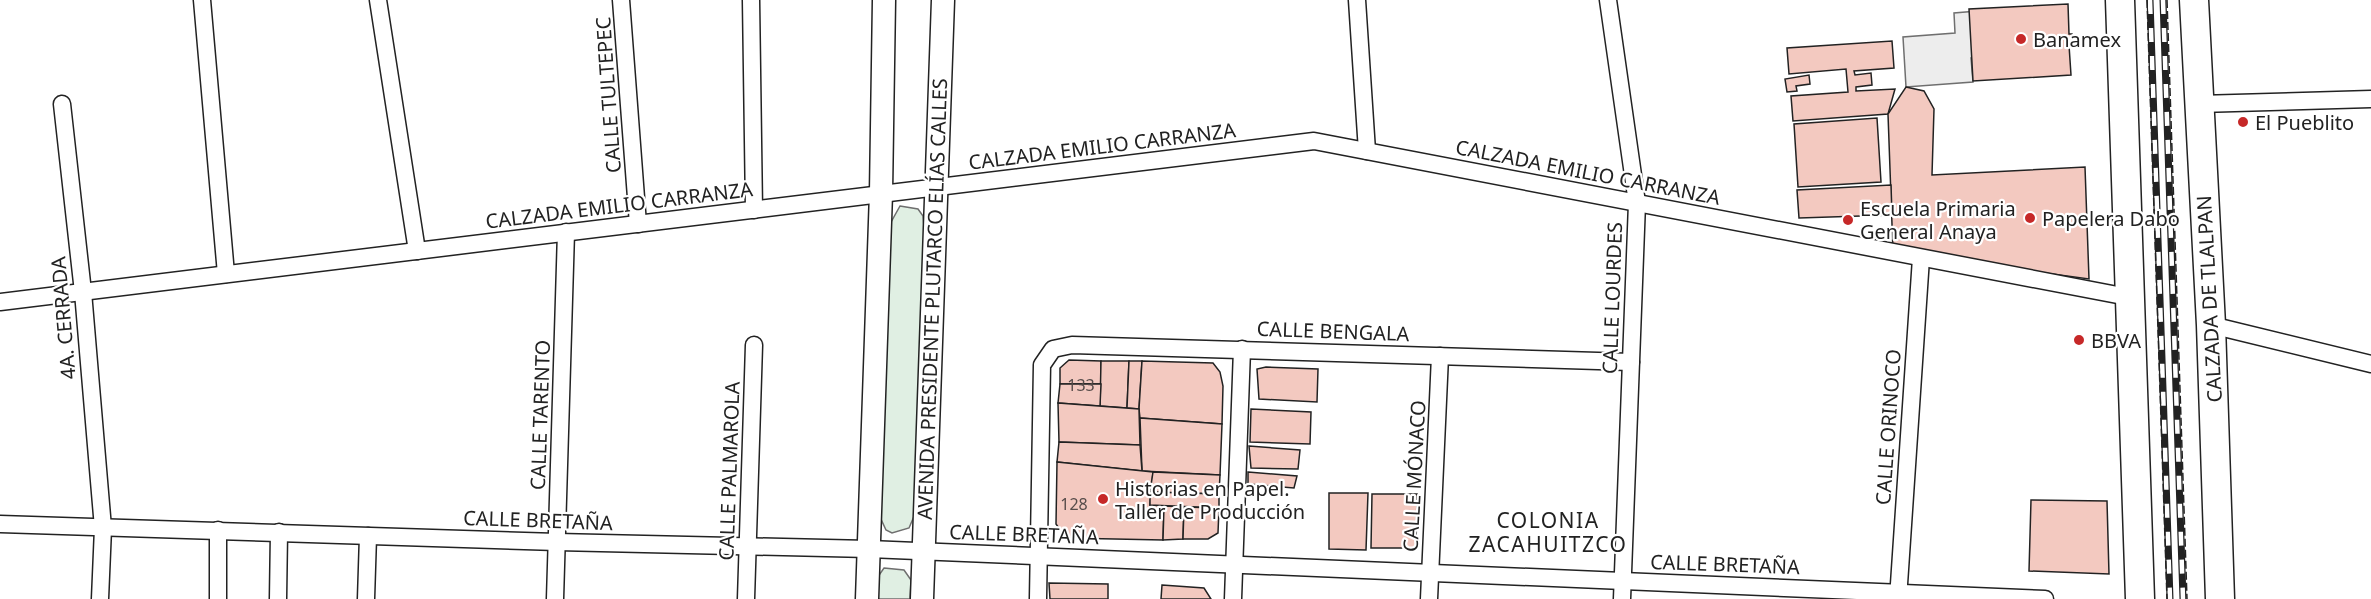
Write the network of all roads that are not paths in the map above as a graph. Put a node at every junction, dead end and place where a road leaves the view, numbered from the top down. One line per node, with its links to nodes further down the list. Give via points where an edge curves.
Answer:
1 (202, 0): 23 (street)
2 (378, 0): 21 (street)
3 (621, 0): 19 (street, CALLE TULTEPEC)
4 (751, 0): 18 (street)
5 (884, 0): 16 (main road)
6 (943, 0): 15 (main road, AVENIDA PRESIDENTE PLUTARCO ELÍAS CALLES)
7 (1357, 0): 14 (street)
8 (1608, 0): 17 (street, CALLE LOURDES)
9 (2120, 0): 25 (highway)
10 (2194, 0): 13 (highway, CALZADA DE TLALPAN)
11 (2371, 99): 13 (street)
12 (62, 104): 24 (street, 4A. CERRADA)
13 (2199, 104): 27 (highway, CALZADA DE TLALPAN)
14 (1367, 151): 15 (street, CALZADA EMILIO CARRANZA, via 1314,141); 17 (street, CALZADA EMILIO CARRANZA)
15 (936, 187): 16 (street, CALZADA EMILIO CARRANZA); 41 (main road, AVENIDA PRESIDENTE PLUTARCO ELÍAS CALLES)
16 (881, 193): 18 (street, CALZADA EMILIO CARRANZA); 40 (main road)
17 (1637, 203): 22 (street, CALZADA EMILIO CARRANZA); 31 (street, CALLE LOURDES)
18 (754, 210): 19 (street, CALZADA EMILIO CARRANZA)
19 (638, 224): 20 (street, CALZADA EMILIO CARRANZA)
20 (566, 232): 21 (street, CALZADA EMILIO CARRANZA); 38 (street, CALLE TARENTO)
21 (417, 251): 23 (street, CALZADA EMILIO CARRANZA)
22 (1921, 258): 25 (street, CALZADA EMILIO CARRANZA); 46 (street, CALLE ORINOCO)
23 (226, 274): 24 (street, CALZADA EMILIO CARRANZA)
24 (83, 292): 26 (street, CALZADA EMILIO CARRANZA); 34 (street, 4A. CERRADA)
25 (2128, 297): 60 (highway)
26 (0, 302)
27 (2211, 325): 32 (street); 61 (highway, CALZADA DE TLALPAN)
28 (754, 345): 39 (street, CALLE PALMAROLA)
29 (1242, 349): 30 (street, CALLE BENGALA); 42 (street, CALLE BENGALA, via 1072,345 1053,349 1042,365); 43 (street)
30 (1440, 356): 31 (street, CALLE BENGALA); 44 (street, CALLE MÓNACO)
31 (1631, 362): 45 (street, CALLE LOURDES)
32 (2371, 364)
33 (0, 524): 34 (street, CALLE BRETAÑA)
34 (103, 528): 35 (street, CALLE BRETAÑA); 47 (street, 4A. CERRADA)
35 (218, 530): 36 (street, CALLE BRETAÑA); 48 (street)
36 (279, 532): 37 (street, CALLE BRETAÑA); 49 (street)
37 (368, 536): 38 (street, CALLE BRETAÑA); 50 (street)
38 (557, 542): 39 (street, CALLE BRETAÑA); 51 (street, CALLE TARENTO)
39 (748, 545): 40 (street, CALLE BRETAÑA); 52 (street, CALLE PALMAROLA)
40 (869, 549): 41 (street, CALLE BRETAÑA); 53 (main road)
41 (923, 551): 42 (street, CALLE BRETAÑA); 54 (main road, AVENIDA PRESIDENTE PLUTARCO ELÍAS CALLES)
42 (1038, 556): 43 (street, CALLE BRETAÑA); 55 (street)
43 (1235, 563): 44 (street, CALLE BRETAÑA); 56 (street)
44 (1430, 573): 45 (street, CALLE BRETAÑA); 57 (street, CALLE MÓNACO)
45 (1623, 581): 46 (street, CALLE BRETAÑA); 58 (street, CALLE LOURDES)
46 (1898, 595): 59 (street, CALLE BRETAÑA)
47 (100, 599)
48 (218, 599)
49 (278, 599)
50 (366, 599)
51 (555, 599)
52 (746, 599)
53 (867, 599)
54 (922, 599)
55 (1038, 599)
56 (1233, 599)
57 (1429, 599)
58 (1622, 599)
59 (2045, 599)
60 (2140, 599)
61 (2220, 599)

